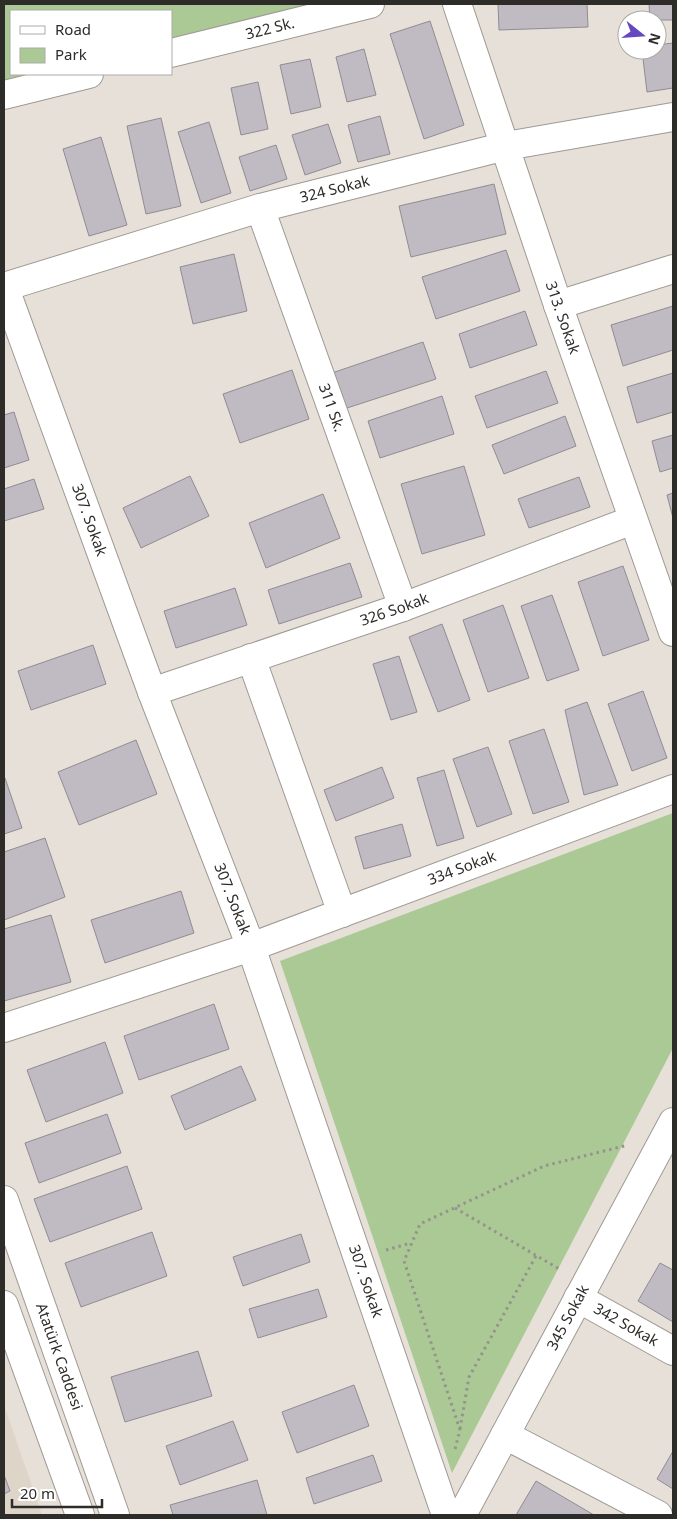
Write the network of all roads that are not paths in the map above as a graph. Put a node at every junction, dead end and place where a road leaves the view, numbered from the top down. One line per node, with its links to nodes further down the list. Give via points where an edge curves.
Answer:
1 (370, 4): 3 (street, 322 Sk.)
2 (457, 4): 7 (street, 313. Sokak)
3 (172, 53)
4 (85, 75): 5 (street)
5 (4, 95)
6 (673, 117): 7 (street, 324 Sokak)
7 (506, 146): 8 (street, 324 Sokak); 11 (street, 313. Sokak)
8 (260, 208): 10 (street, 324 Sokak); 13 (street, 311 Sk.)
9 (673, 269): 11 (street)
10 (4, 287): 16 (street, 307. Sokak)
11 (558, 305): 12 (street, 313. Sokak)
12 (633, 520): 13 (street, 326 Sokak); 14 (street, 313. Sokak)
13 (403, 607): 15 (street, 326 Sokak)
14 (673, 632)
15 (251, 658): 16 (street, 326 Sokak); 18 (street)
16 (152, 692): 19 (street, 307. Sokak)
17 (673, 789): 18 (street, 334 Sokak)
18 (342, 913): 19 (street, 334 Sokak)
19 (251, 947): 20 (street, 334 Sokak); 29 (street, 307. Sokak)
20 (4, 1028)
21 (669, 1129): 23 (street, 345 Sokak)
22 (4, 1200): 28 (street, Atatürk Caddesi)
23 (582, 1292): 25 (street, 342 Sokak); 26 (street, 345 Sokak)
24 (4, 1305): 27 (street)
25 (673, 1351)
26 (505, 1435): 30 (street, 345 Sokak); 31 (street)
27 (80, 1515)
28 (115, 1515)
29 (446, 1515)
30 (462, 1515)
31 (658, 1515)

